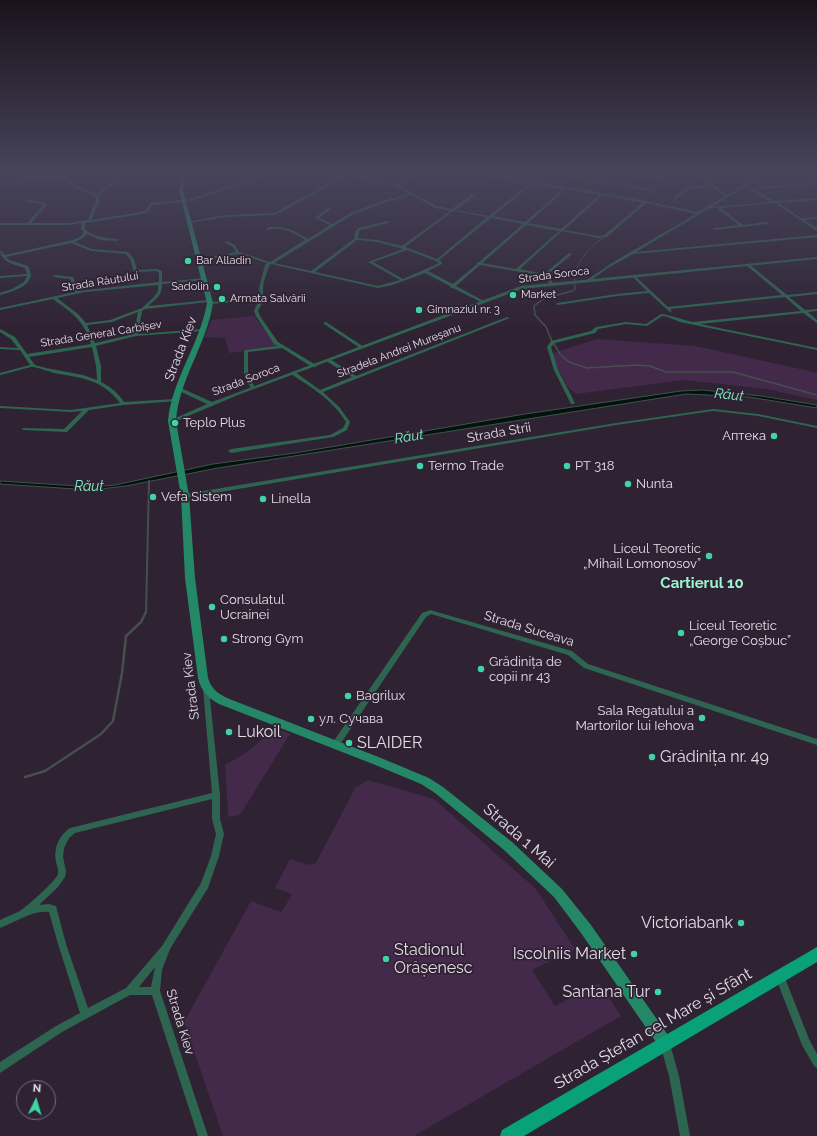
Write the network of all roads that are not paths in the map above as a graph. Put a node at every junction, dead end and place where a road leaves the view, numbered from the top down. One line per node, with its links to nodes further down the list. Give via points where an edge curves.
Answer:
1 (83, 227): 18 (street)
2 (190, 227): 33 (main road, Strada Kiev)
3 (273, 227): 15 (street)
4 (273, 227): 21 (street, via 300,234)
5 (329, 227): 21 (street)
6 (369, 227): 22 (street, via 356,232)
7 (429, 227): 25 (street)
8 (478, 227): 34 (street)
9 (520, 227): 36 (street)
10 (546, 227): 17 (street)
11 (565, 227): 17 (street)
12 (616, 227): 17 (street, via 605,236)
13 (674, 227): 29 (street)
14 (727, 227): 16 (street)
15 (268, 229)
16 (715, 229)
17 (562, 230): 38 (street)
18 (86, 232): 20 (street, via 101,239); 23 (street)
19 (817, 236): 29 (street)
20 (118, 240)
21 (307, 240): 35 (street)
22 (356, 240): 25 (street, via 376,241); 39 (street)
23 (72, 242): 31 (street); 49 (street, via 94,251 127,253 132,259 134,270 159,270)
24 (227, 242): 28 (street, via 234,246)
25 (402, 248): 26 (street)
26 (407, 249): 34 (street); 47 (street, via 370,262)
27 (0, 252): 31 (street)
28 (238, 253): 33 (street); 35 (street)
29 (632, 253): 48 (street)
30 (570, 254): 41 (street)
31 (4, 256): 42 (street, via 11,262 27,267)
32 (817, 258): 37 (street, Strada Soroca)
33 (199, 260): 46 (main road, Strada Kiev)
34 (438, 260): 40 (street, via 441,264)
35 (270, 263): 39 (street); 58 (street, via 262,282)
36 (478, 263): 38 (street); 51 (street)
37 (748, 265): 44 (street, Strada Soroca); 56 (street)
38 (517, 270): 41 (street)
39 (312, 272): 47 (street, via 378,287)
40 (424, 272): 47 (street); 51 (street)
41 (545, 274): 50 (street)
42 (29, 275): 45 (street); 55 (street, via 26,283)
43 (55, 276): 53 (street, via 72,278)
44 (634, 276): 48 (street, Strada Soroca); 52 (street)
45 (0, 277)
46 (205, 279): 49 (street, Strada Răutului); 59 (main road, Strada Kiev)
47 (403, 280)
48 (589, 280): 50 (street, Strada Soroca)
49 (161, 283): 53 (street, Strada Răutului); 62 (street, via 160,291)
50 (552, 284): 60 (street, Strada Soroca, via 521,288)
51 (452, 286): 60 (street)
52 (650, 292): 61 (street); 63 (street)
53 (76, 293): 57 (street, Strada Răutului)
54 (817, 293): 56 (street)
55 (0, 294)
56 (786, 296): 63 (street); 66 (street)
57 (54, 298): 64 (street, Strada Răutului); 72 (street, via 75,313)
58 (262, 298): 59 (street); 77 (street, via 256,311 258,316 274,340)
59 (210, 302): 62 (street); 74 (main road, Strada Kiev, via 210,311)
60 (483, 302): 78 (street, Strada Soroca)
61 (558, 304)
62 (144, 308): 72 (street, via 111,321); 75 (street, via 139,314)
63 (669, 308): 67 (street)
64 (0, 309)
65 (817, 310): 66 (street)
66 (804, 312): 69 (street); 71 (street)
67 (669, 316): 71 (street); 94 (street, via 658,316 644,325 626,324 597,328 594,332 551,344 549,350 556,370)
68 (508, 318): 88 (street, Stradela Andrei Mureșanu)
69 (817, 322)
70 (325, 323): 78 (street)
71 (694, 323): 81 (street)
72 (85, 324): 76 (street)
73 (0, 330): 80 (street, via 12,338)
74 (203, 330): 75 (street, Strada General Carbîșev); 91 (main road, Strada Kiev)
75 (136, 335): 76 (street, Strada General Carbîșev)
76 (94, 345): 82 (street, Strada General Carbîșev); 89 (street)
77 (282, 347): 85 (street); 90 (street, via 246,351 246,373)
78 (362, 347): 83 (street, Strada Soroca)
79 (0, 348): 80 (street)
80 (20, 348): 82 (street)
81 (817, 349)
82 (25, 356): 84 (street)
83 (328, 360): 85 (street, Strada Soroca); 88 (street)
84 (33, 366): 87 (street); 89 (street)
85 (314, 366): 86 (street, Strada Soroca)
86 (293, 373): 90 (street, Strada Soroca); 92 (street)
87 (0, 374)
88 (355, 377): 92 (street, Stradela Andrei Mureșanu)
89 (99, 381): 95 (street, via 112,390)
90 (253, 388): 96 (street, Strada Soroca)
91 (179, 389): 93 (main road, Strada Kiev); 96 (street)
92 (319, 392): 102 (street, via 342,411 348,424 343,432 332,436)
93 (176, 400): 95 (street); 99 (main road, Strada Kiev)
94 (573, 403)
95 (123, 404): 98 (street)
96 (212, 404): 99 (street, Strada Soroca)
97 (0, 407): 98 (street, via 63,411)
98 (87, 409): 101 (street, via 65,431)
99 (172, 421): 103 (main road, Strada Kiev)
100 (817, 427): 103 (street, Strada Strîi, via 758,415 713,410)
101 (24, 429)
102 (231, 451)
103 (184, 496): 104 (main road, Strada Kiev, via 190,578)
104 (206, 689): 106 (main road, Strada 1 Mai, via 213,696 228,703); 107 (street, Strada Kiev)
105 (817, 742): 106 (street, Strada Suceava, via 586,666 570,653 430,612 424,615)
106 (336, 744): 116 (main road, Strada 1 Mai, via 425,781 514,851 568,904)
107 (216, 795): 108 (street, via 67,833 61,845 62,867 59,878); 110 (street, Strada Kiev, via 216,819 220,834 216,856 205,885)
108 (22, 914): 109 (street); 115 (street, via 47,907 53,909)
109 (0, 924)
110 (166, 947): 113 (street); 114 (street, Strada Kiev, via 158,970)
111 (817, 954): 112 (main road, Strada Ștefan cel Mare și Sfânt)
112 (780, 976): 116 (main road, Strada Ștefan cel Mare și Sfânt); 117 (street, via 805,1042)
113 (129, 990): 114 (street); 115 (street)
114 (155, 990): 119 (street, Strada Kiev)
115 (85, 1014): 118 (street)
116 (665, 1043): 120 (main road, Strada Ștefan cel Mare și Sfânt); 121 (street, Strada 1 Mai)
117 (817, 1063)
118 (0, 1068)
119 (202, 1136)
120 (508, 1136)
121 (685, 1136)

